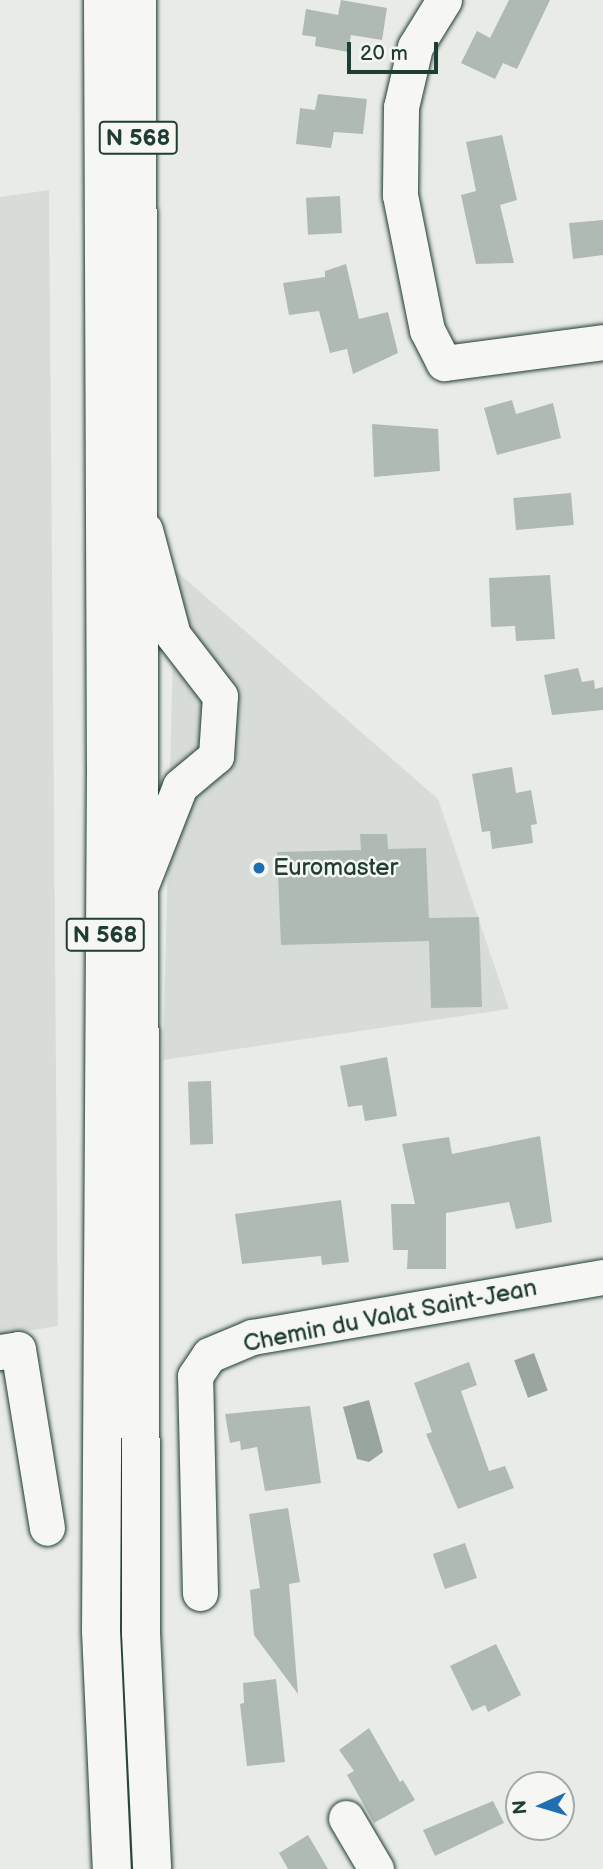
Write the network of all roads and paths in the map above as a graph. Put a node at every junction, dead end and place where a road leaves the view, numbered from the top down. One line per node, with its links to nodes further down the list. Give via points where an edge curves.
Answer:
1 (103, 0): 12 (highway, N 568, via 106,766 101,1631)
2 (137, 0): 5 (highway, N 568)
3 (444, 0): 4 (street, via 415,47 401,107 400,195 426,330 444,363)
4 (603, 342)
5 (139, 505): 6 (highway, N 568); 6 (street, via 173,635 220,696 216,757 180,786)
6 (140, 888): 13 (highway, N 568, via 141,1633)
7 (603, 1277): 10 (street, Chemin du Valat Saint-Jean, via 253,1337 209,1355 195,1376)
8 (0, 1352): 9 (street, via 18,1349)
9 (47, 1528)
10 (200, 1593)
11 (346, 1818): 14 (street)
12 (111, 1869)
13 (152, 1869)
14 (376, 1869)

